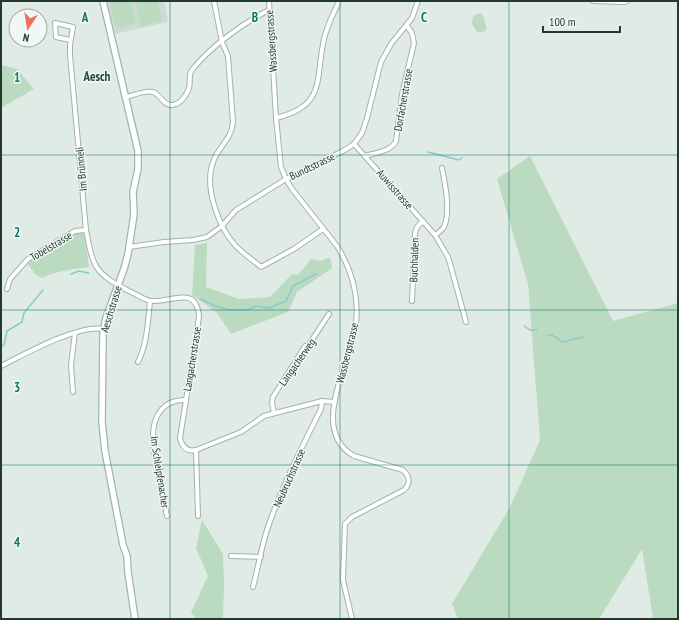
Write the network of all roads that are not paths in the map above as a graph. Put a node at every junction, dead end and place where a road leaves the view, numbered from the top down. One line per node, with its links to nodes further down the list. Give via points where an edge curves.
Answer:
1 (103, 1): 12 (main road, Aeschstrasse)
2 (214, 1): 11 (street)
3 (269, 1): 8 (street, Wassbergstrasse)
4 (339, 1): 13 (street, via 324,36 315,92 299,110)
5 (418, 1): 9 (street, Bundtstrasse)
6 (593, 1): 7 (street)
7 (627, 1)
8 (269, 10): 11 (street); 13 (street, Wassbergstrasse)
9 (407, 26): 14 (street, Bundtstrasse, via 380,62 367,118 362,133); 15 (street, Dorfacherstrasse, via 414,43 402,94 396,141 389,148)
10 (70, 40): 10 (street, Im Brünneli, via 73,27 55,23 56,37); 21 (street, Im Brünneli)
11 (222, 42): 12 (street, via 203,56 191,71 190,87 176,104 166,104 152,92); 19 (street, via 228,56 233,130 216,154 210,182 215,208)
12 (126, 97): 23 (main road, Aeschstrasse, via 138,151)
13 (276, 118): 17 (street, Wassbergstrasse, via 281,167)
14 (354, 144): 15 (street, Auwisstrasse); 17 (street, Bundtstrasse)
15 (365, 156): 18 (street, Auwisstrasse)
16 (442, 168): 22 (street, via 447,218 443,228)
17 (286, 179): 19 (street, Bundtstrasse, via 236,210); 20 (street, Wassbergstrasse)
18 (423, 221): 22 (street, Auwisstrasse); 27 (street, Buchhalden, via 415,233)
19 (222, 226): 20 (street, via 235,246 261,267); 23 (street, Bundtstrasse, via 207,237)
20 (323, 229): 37 (street, Wassbergstrasse, via 343,256 350,271 356,298 356,326)
21 (86, 230): 24 (street, Im Brünneli, via 94,264 104,276); 25 (street, Tobelstrasse, via 74,231 28,259 10,279)
22 (435, 235): 29 (street, Auwisstrasse, via 451,267)
23 (129, 247): 24 (main road, Aeschstrasse)
24 (118, 285): 26 (street); 30 (main road, Aeschstrasse)
25 (7, 288)
26 (150, 301): 32 (street, via 144,346); 35 (street, Langacherstrasse, via 184,297 193,300 198,308 199,317)
27 (412, 302)
28 (329, 314): 38 (street, Langacherweg, via 273,397)
29 (466, 322)
30 (104, 329): 31 (street, via 91,328); 45 (main road, Aeschstrasse, via 102,409 105,451 127,556)
31 (75, 333): 33 (street, via 58,338); 34 (street, via 71,364)
32 (138, 362)
33 (1, 366)
34 (74, 392)
35 (186, 400): 39 (street, Langacherstrasse, via 181,445 191,451); 40 (street, Im Schleipfenacher, via 177,399 166,404 153,428 153,442)
36 (322, 402): 37 (street); 38 (street); 43 (street, Neubruchstrasse, via 281,493 267,531)
37 (335, 402): 46 (street, Wassbergstrasse, via 332,424 342,447 354,456 403,470 408,474 409,481 404,490 352,517 345,524 343,580)
38 (274, 413): 39 (street, via 260,418 241,432)
39 (196, 450): 41 (street)
40 (167, 516)
41 (198, 516)
42 (231, 556): 43 (street)
43 (261, 557): 44 (street, Neubruchstrasse)
44 (253, 587)
45 (135, 619)
46 (352, 619)

